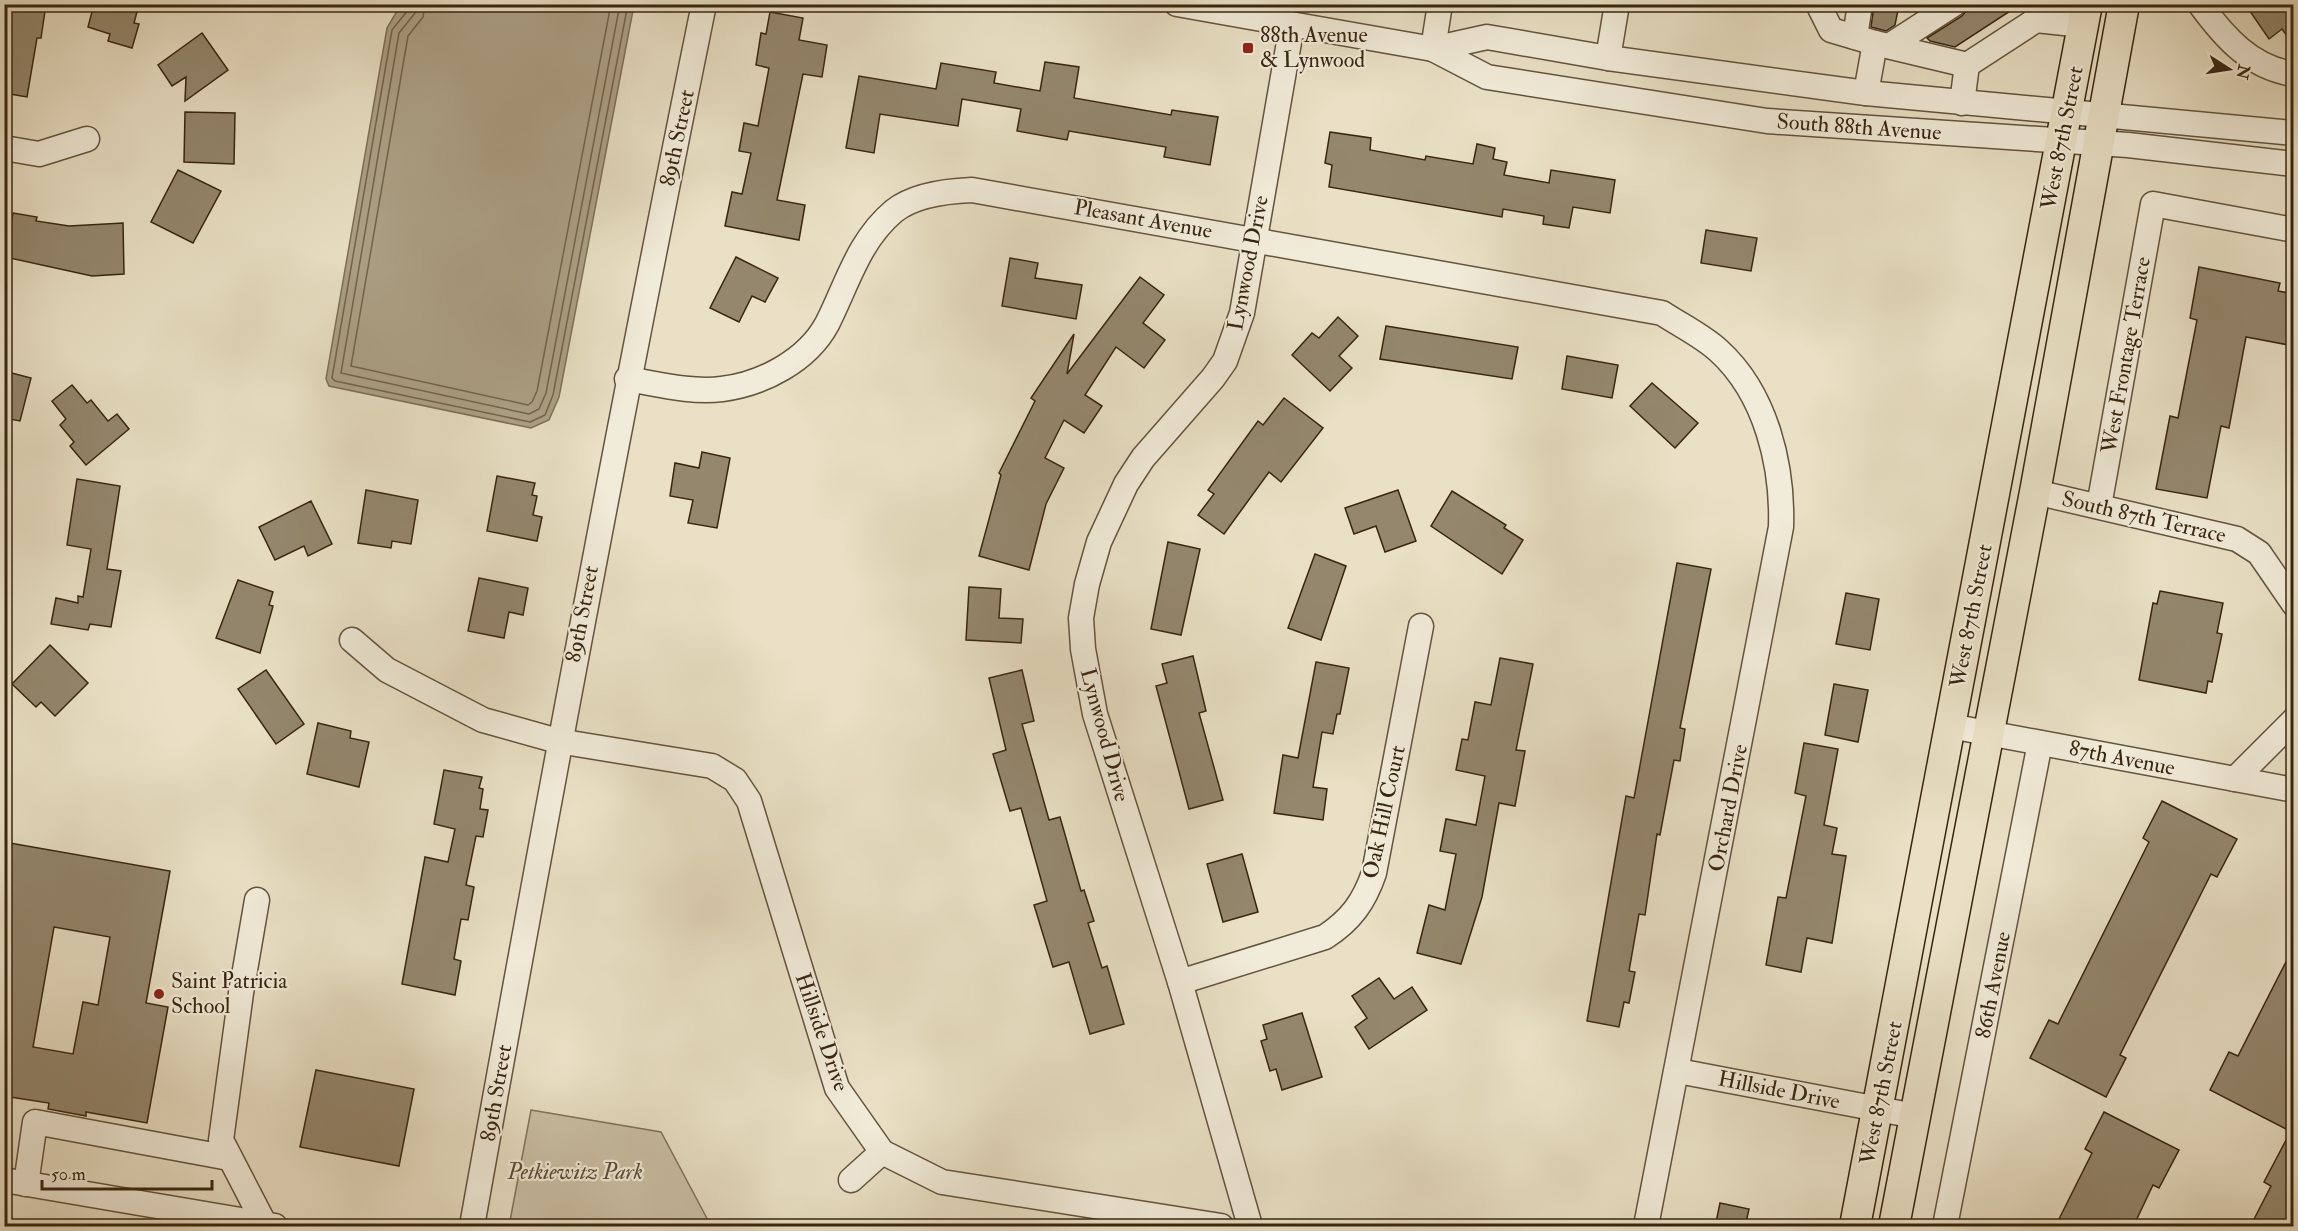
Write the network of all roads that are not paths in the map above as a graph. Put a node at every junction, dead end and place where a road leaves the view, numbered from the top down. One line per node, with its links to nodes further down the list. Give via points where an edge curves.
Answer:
1 (704, 4): 29 (street, 89th Street)
2 (1177, 4): 10 (street, South 88th Avenue)
3 (1440, 4): 15 (street)
4 (1617, 4): 16 (street)
5 (1818, 4): 14 (street, via 1831,30)
6 (1860, 4): 14 (street)
7 (1954, 4): 14 (street)
8 (2124, 4): 22 (main road, West 87th Street)
9 (2200, 4): 18 (street, via 2219,30 2249,58)
10 (1254, 11): 13 (street, South 88th Avenue)
11 (2037, 12): 12 (street); 17 (street)
12 (2085, 15): 21 (main road, West 87th Street)
13 (1292, 25): 15 (street, South 88th Avenue); 28 (street, Lynwood Drive)
14 (1873, 42): 17 (street); 19 (street)
15 (1433, 50): 16 (street, South 88th Avenue, via 1487,37); 21 (street, South 88th Avenue, via 1487,77 1767,121)
16 (1608, 58): 19 (street, South 88th Avenue)
17 (1967, 65): 20 (street)
18 (2294, 74)
19 (1866, 93): 20 (street, South 88th Avenue)
20 (1962, 103): 21 (street, South 88th Avenue)
21 (2064, 127): 22 (street, South 88th Avenue); 37 (main road, West 87th Street)
22 (2102, 130): 23 (street, South 88th Avenue); 26 (street, South 88th Avenue); 31 (main road, West 87th Street)
23 (2294, 133)
24 (87, 139): 25 (street, via 39,154)
25 (4, 148)
26 (2294, 164)
27 (2294, 230): 32 (street, West Frontage Terrace, via 2153,204)
28 (1255, 238): 29 (street, Pleasant Avenue, via 972,190 944,191 895,210 878,227 859,254 826,327 782,370 752,383 722,389 691,389); 30 (street, Pleasant Avenue, via 1662,313 1718,351); 44 (street, Lynwood Drive, via 1242,313 1225,360 1126,484 1099,542 1081,618 1095,714)
29 (627, 379): 39 (street, 89th Street)
30 (1753, 391): 45 (street, Orchard Drive, via 1777,463 1781,527)
31 (2035, 492): 32 (street, South 87th Terrace); 38 (main road, West 87th Street)
32 (2099, 506): 33 (street, South 87th Terrace, via 2237,539 2259,553)
33 (2294, 604)
34 (1421, 626): 44 (street, Oak Hill Court, via 1374,873 1357,911 1325,938)
35 (352, 640): 39 (street, Hillside Drive, via 387,670 453,706 483,720)
36 (2294, 720): 41 (street)
37 (1950, 726): 38 (street, 87th Avenue); 46 (main road, West 87th Street)
38 (1988, 733): 40 (street, 87th Avenue); 47 (main road, West 87th Street)
39 (558, 741): 48 (street, Hillside Drive, via 712,766 735,780 748,801 837,1088); 53 (street, 89th Street)
40 (2040, 743): 41 (street, 87th Avenue); 59 (street, 86th Avenue)
41 (2235, 779): 42 (street, 87th Avenue)
42 (2294, 790)
43 (258, 900): 49 (street, via 221,1140)
44 (1180, 982): 55 (street, Lynwood Drive)
45 (1678, 1071): 46 (street, Hillside Drive); 56 (street, Orchard Drive)
46 (1878, 1108): 47 (street, Hillside Drive); 57 (main road, West 87th Street)
47 (1916, 1116): 58 (main road, West 87th Street)
48 (882, 1152): 50 (street); 54 (street, Hillside Drive, via 942,1182)
49 (229, 1158): 51 (street, via 35,1122); 52 (street)
50 (851, 1180)
51 (15, 1182): 52 (street)
52 (270, 1226)
53 (472, 1227)
54 (1221, 1227)
55 (1250, 1227)
56 (1646, 1227)
57 (1855, 1227)
58 (1894, 1227)
59 (1945, 1227)

